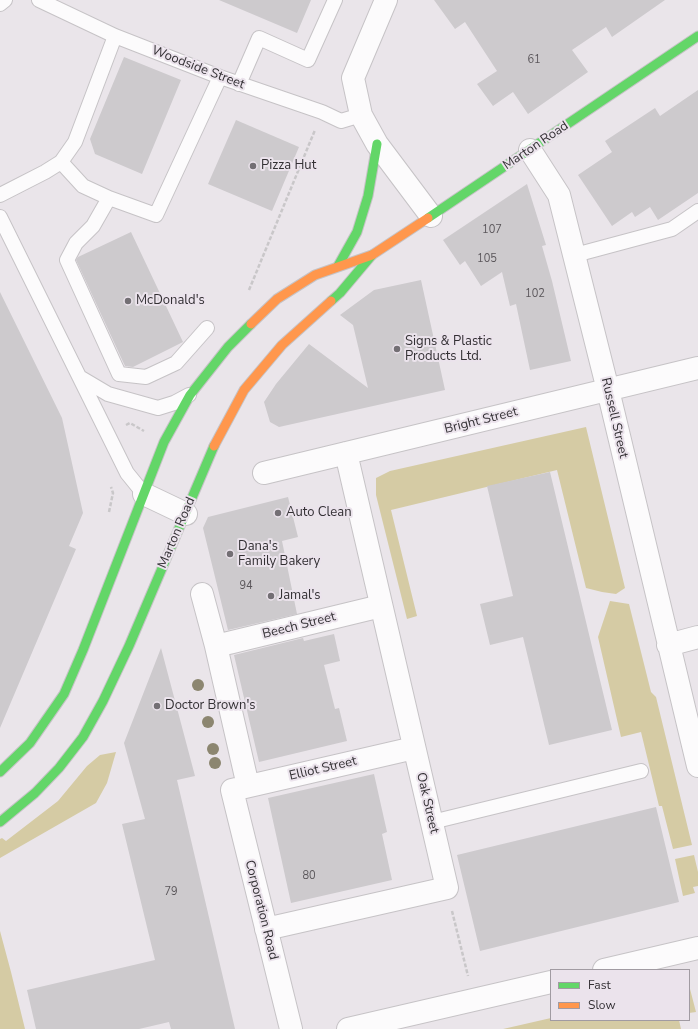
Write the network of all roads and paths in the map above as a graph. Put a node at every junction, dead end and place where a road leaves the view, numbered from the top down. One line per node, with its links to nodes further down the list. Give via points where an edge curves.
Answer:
1 (5, 0): 5 (lane)
2 (39, 0): 6 (lane, Woodside Street)
3 (335, 0): 9 (lane, via 308,60 259,38)
4 (386, 0): 11 (street, via 353,78)
5 (0, 4)
6 (115, 36): 8 (lane, Woodside Street); 14 (lane, via 75,142)
7 (698, 36): 13 (street, Marton Road)
8 (220, 77): 9 (lane, Woodside Street); 16 (lane, via 156,215)
9 (239, 84): 10 (lane, Woodside Street)
10 (322, 112): 11 (lane, Woodside Street, via 341,121); 23 (path)
11 (361, 115): 12 (street)
12 (377, 144): 18 (street); 22 (street, via 368,196 357,232)
13 (530, 150): 18 (street, Marton Road); 21 (street, Russell Street, via 559,195)
14 (61, 162): 15 (lane); 16 (lane, via 83,186)
15 (0, 195)
16 (109, 198): 24 (lane, via 93,226 76,243 67,260 119,374 146,376 176,363)
17 (698, 211): 21 (lane, via 672,228)
18 (431, 216): 20 (street, Marton Road)
19 (0, 217): 26 (lane)
20 (372, 255): 22 (street, Marton Road); 32 (street, Marton Road, via 340,293 282,345 244,390 215,445)
21 (575, 255): 27 (street, Russell Street)
22 (338, 266): 28 (street, Marton Road, via 315,274 277,299 228,347)
23 (249, 290)
24 (207, 328)
25 (698, 368): 27 (street, Bright Street)
26 (80, 378): 28 (lane, via 108,394 158,408); 31 (lane, via 127,473)
27 (608, 390): 29 (street, Bright Street); 36 (street, Russell Street)
28 (190, 395): 31 (street, Marton Road, via 164,442)
29 (346, 453): 30 (street, Bright Street); 34 (street, Oak Street)
30 (264, 473)
31 (144, 494): 32 (street); 41 (street, Marton Road, via 64,694 30,743)
32 (186, 514): 43 (street, Marton Road, via 129,646 83,737 35,793)
33 (202, 594): 37 (street, Corporation Road)
34 (382, 606): 37 (street, Beech Street); 38 (street, Oak Street)
35 (698, 637): 36 (street)
36 (668, 645): 39 (street, Russell Street)
37 (216, 646): 42 (street, Corporation Road)
38 (414, 748): 42 (street, Elliot Street); 44 (street, Oak Street)
39 (698, 766)
40 (641, 771): 44 (lane)
41 (0, 772)
42 (240, 788): 46 (street, Corporation Road)
43 (0, 822)
44 (432, 822): 45 (street, Oak Street)
45 (447, 888): 46 (street); 50 (path)
46 (266, 929): 51 (street, Corporation Road)
47 (698, 948): 48 (street)
48 (608, 969)
49 (550, 982): 50 (street)
50 (474, 1000): 52 (street)
51 (291, 1029)
52 (348, 1029)

